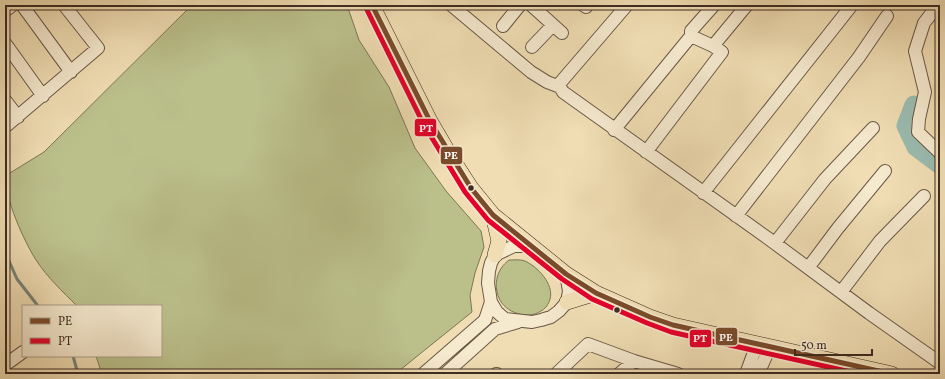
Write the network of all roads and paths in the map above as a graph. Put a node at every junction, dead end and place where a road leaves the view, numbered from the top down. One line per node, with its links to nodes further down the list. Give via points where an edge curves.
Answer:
1 (13, 5): 13 (street)
2 (22, 5): 20 (street)
3 (64, 5): 20 (street, via 98,48)
4 (372, 5): 33 (main road, via 433,127 471,188)
5 (451, 5): 21 (street, via 531,72)
6 (520, 5): 15 (street)
7 (531, 5): 19 (street, via 557,29)
8 (627, 5): 21 (street, via 560,83)
9 (714, 5): 16 (street, via 691,31)
10 (747, 5): 18 (street)
11 (852, 5): 31 (street)
12 (938, 5): 29 (street, via 924,23 915,50 925,92 918,132)
13 (5, 11)
14 (887, 16): 34 (street, via 859,57)
15 (503, 26)
16 (691, 36): 18 (street); 27 (street)
17 (5, 43): 22 (street)
18 (713, 46): 28 (street, via 722,52)
19 (532, 47)
20 (71, 72): 22 (street)
21 (560, 87): 27 (street, via 563,92)
22 (43, 96): 24 (street)
23 (5, 100): 24 (street)
24 (18, 116): 25 (street)
25 (5, 127)
26 (873, 128): 35 (street, via 825,179)
27 (614, 130): 28 (street)
28 (646, 152): 31 (street)
29 (940, 153)
30 (885, 171): 38 (street)
31 (703, 192): 34 (street)
32 (924, 196): 40 (street, via 880,241)
33 (493, 215): 36 (main road); 37 (main road, via 499,241)
34 (736, 216): 35 (street)
35 (775, 243): 38 (street)
36 (532, 246): 37 (street, via 514,246); 39 (main road)
37 (495, 255): 42 (street, via 489,271)
38 (808, 268): 40 (street)
39 (566, 274): 41 (main road); 43 (street, via 569,291)
40 (841, 292): 49 (street)
41 (596, 293): 43 (main road); 45 (main road, via 673,325)
42 (491, 302): 44 (street, via 505,319); 50 (street, via 485,320)
43 (567, 302): 44 (street, via 551,317 532,322)
44 (523, 321): 51 (street, via 495,330)
45 (763, 346): 55 (street); 56 (street); 57 (main road)
46 (22, 353): 48 (street)
47 (634, 361): 52 (street, via 588,344); 53 (street); 54 (street)
48 (6, 363)
49 (940, 363)
50 (423, 374)
51 (444, 374)
52 (556, 374)
53 (620, 374)
54 (678, 374)
55 (746, 374)
56 (758, 374)
57 (892, 374)

